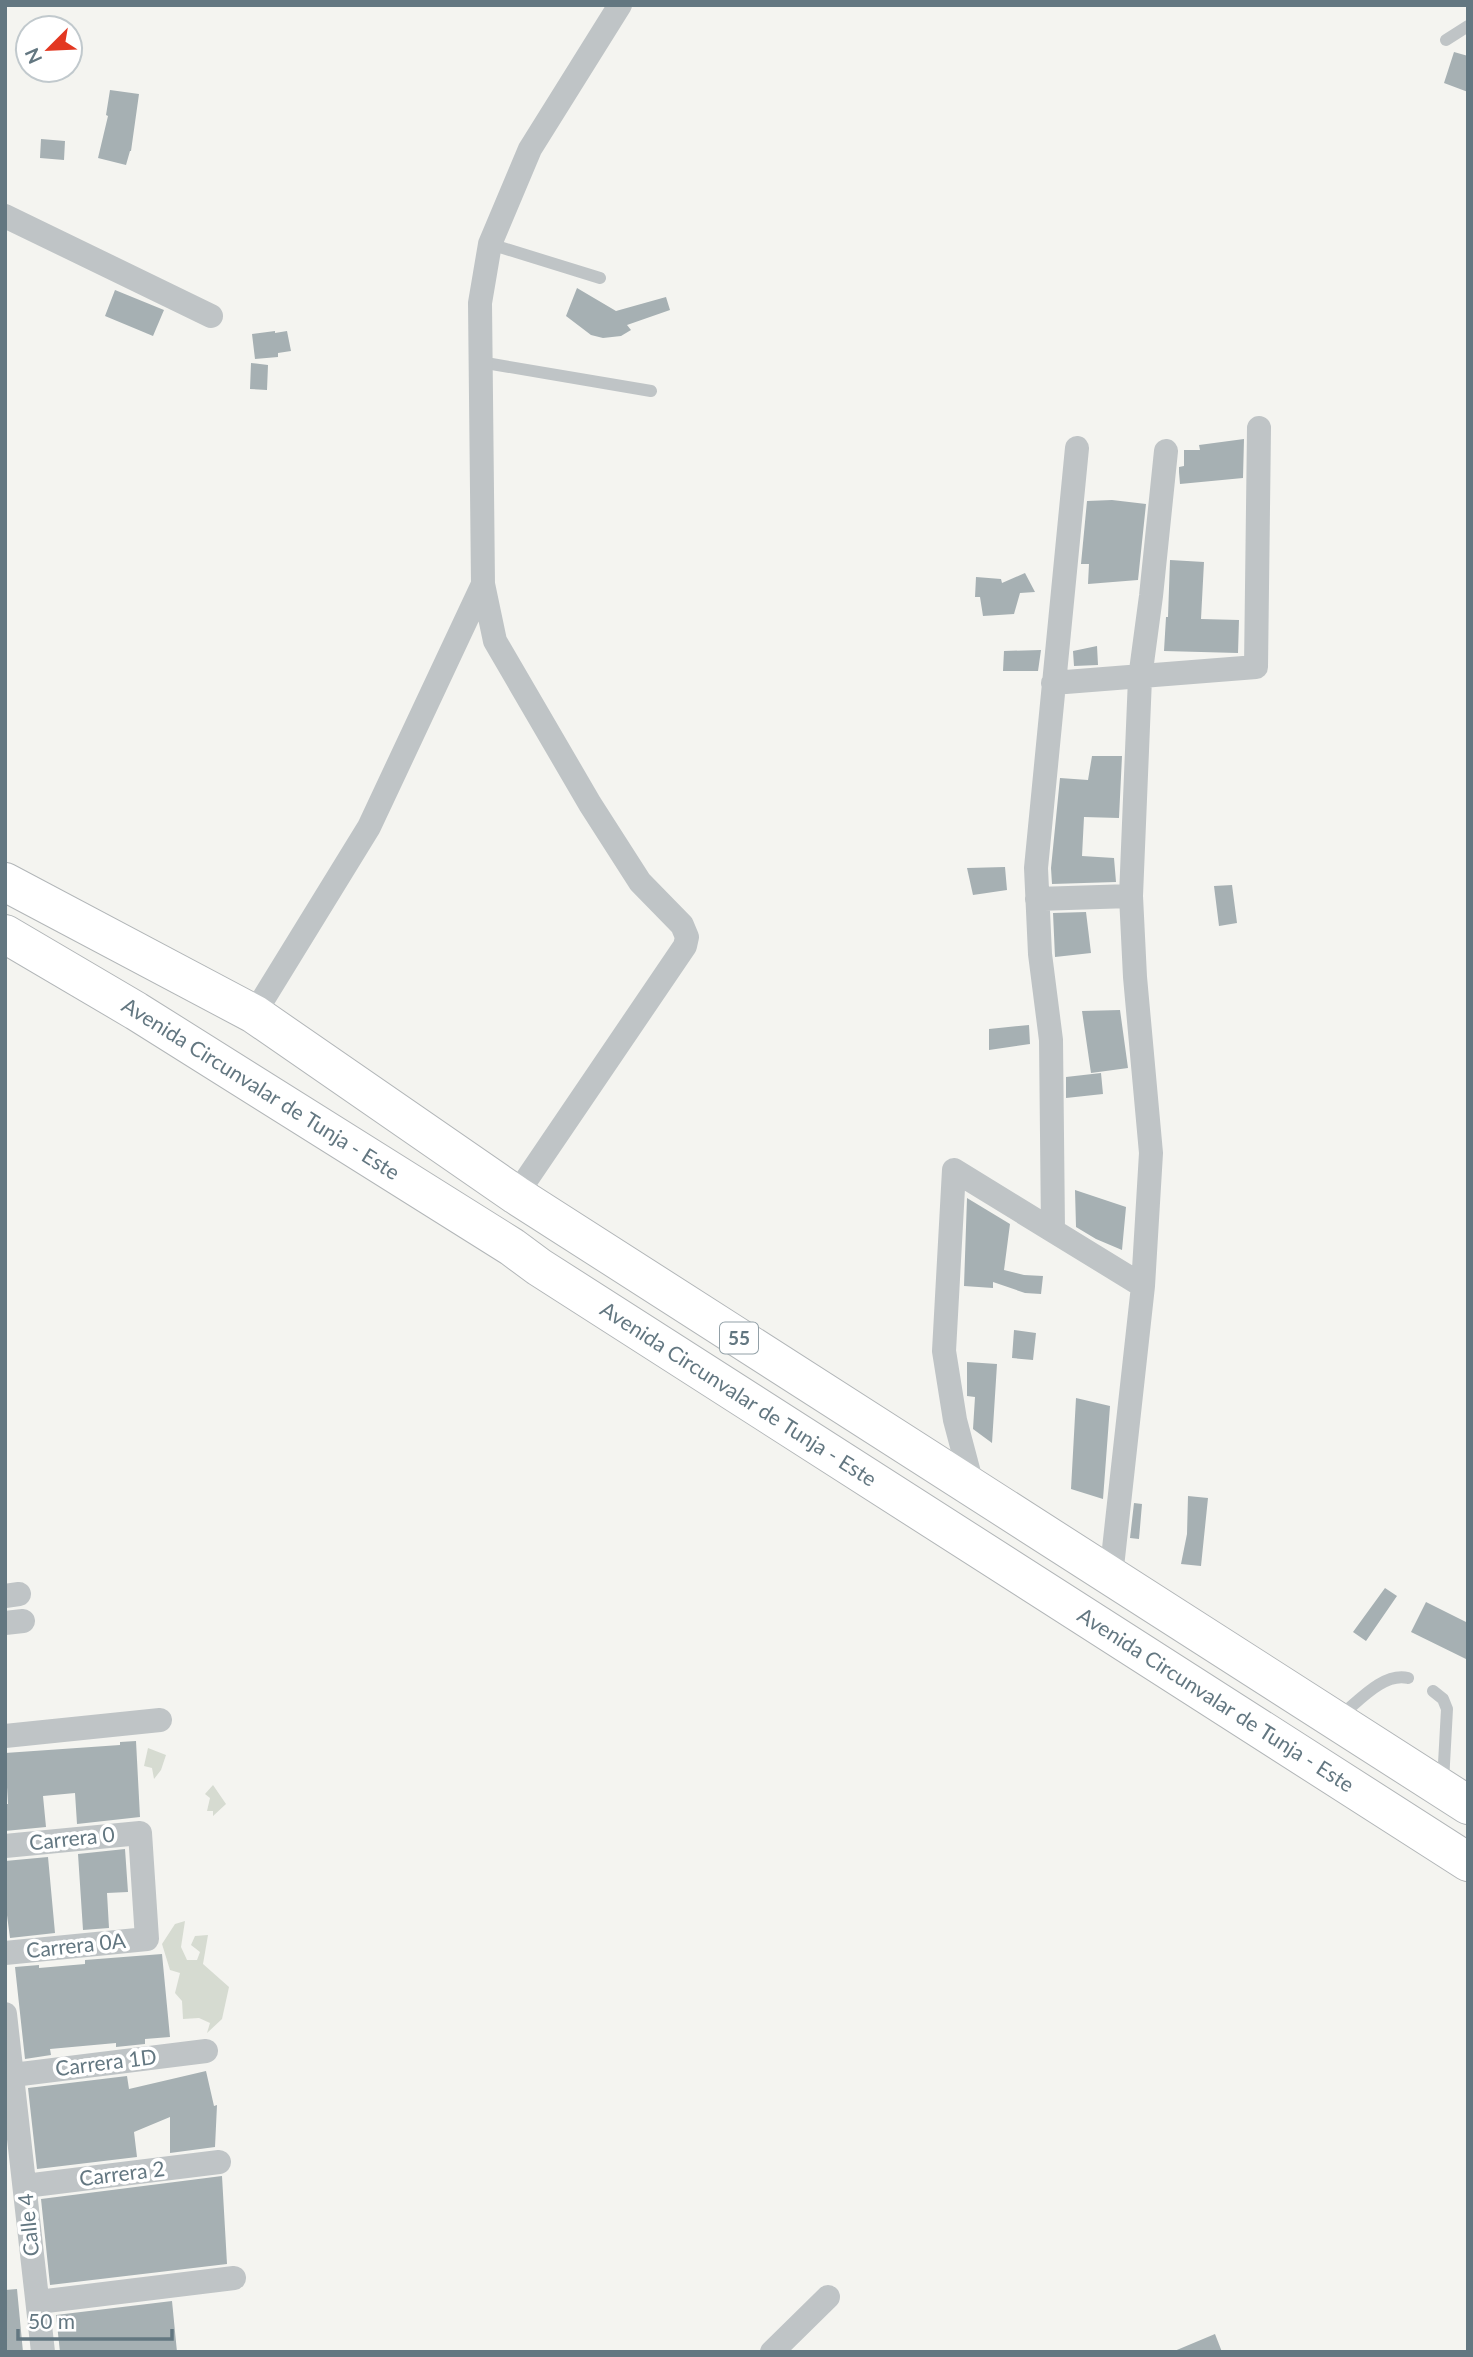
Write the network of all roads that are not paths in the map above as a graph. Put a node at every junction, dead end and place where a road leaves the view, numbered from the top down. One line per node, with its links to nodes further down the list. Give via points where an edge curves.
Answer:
1 (620, 5): 5 (street, via 530,149)
2 (1468, 26): 3 (lane)
3 (1446, 40)
4 (5, 216): 7 (street)
5 (490, 244): 6 (lane); 8 (street, via 480,303)
6 (600, 278)
7 (211, 316)
8 (480, 362): 9 (lane); 13 (street)
9 (651, 391)
10 (1259, 428): 14 (street, via 1256,667)
11 (1077, 448): 15 (street)
12 (1166, 451): 14 (street)
13 (483, 584): 20 (street, via 369,827); 21 (street, via 495,641 640,882 682,925 687,937)
14 (1140, 678): 15 (street); 17 (street)
15 (1053, 683): 18 (street)
16 (5, 882): 20 (highway, 55)
17 (1131, 896): 18 (street); 23 (street, via 1151,1153)
18 (1037, 899): 22 (street, via 1051,1040)
19 (5, 934): 33 (highway, Avenida Circunvalar de Tunja - Este / 55, via 512,1247)
20 (254, 1013): 21 (highway, 55)
21 (516, 1195): 24 (highway, 55)
22 (1052, 1230): 23 (street); 24 (street, via 954,1170 944,1351 955,1420)
23 (1143, 1286): 25 (street)
24 (973, 1488): 25 (highway, 55)
25 (1111, 1576): 29 (highway, 55)
26 (1408, 1678): 29 (lane, via 1387,1679)
27 (1433, 1691): 31 (lane, via 1447,1709)
28 (160, 1720): 30 (street)
29 (1335, 1720): 31 (highway, 55)
30 (5, 1736)
31 (1455, 1797)
32 (5, 1846): 34 (street, Carrera 0, via 140,1833)
33 (1468, 1862)
34 (147, 1939): 35 (street, Carrera 0A)
35 (5, 1953)
36 (5, 2014): 38 (street, Calle 4)
37 (206, 2051): 38 (street, Carrera 1D)
38 (9, 2075): 40 (street, Calle 4)
39 (219, 2162): 40 (street, Carrera 2)
40 (24, 2186): 43 (street, Calle 4)
41 (234, 2278): 43 (street)
42 (828, 2297): 45 (street)
43 (38, 2302): 44 (street, Calle 4)
44 (43, 2352)
45 (772, 2352)

